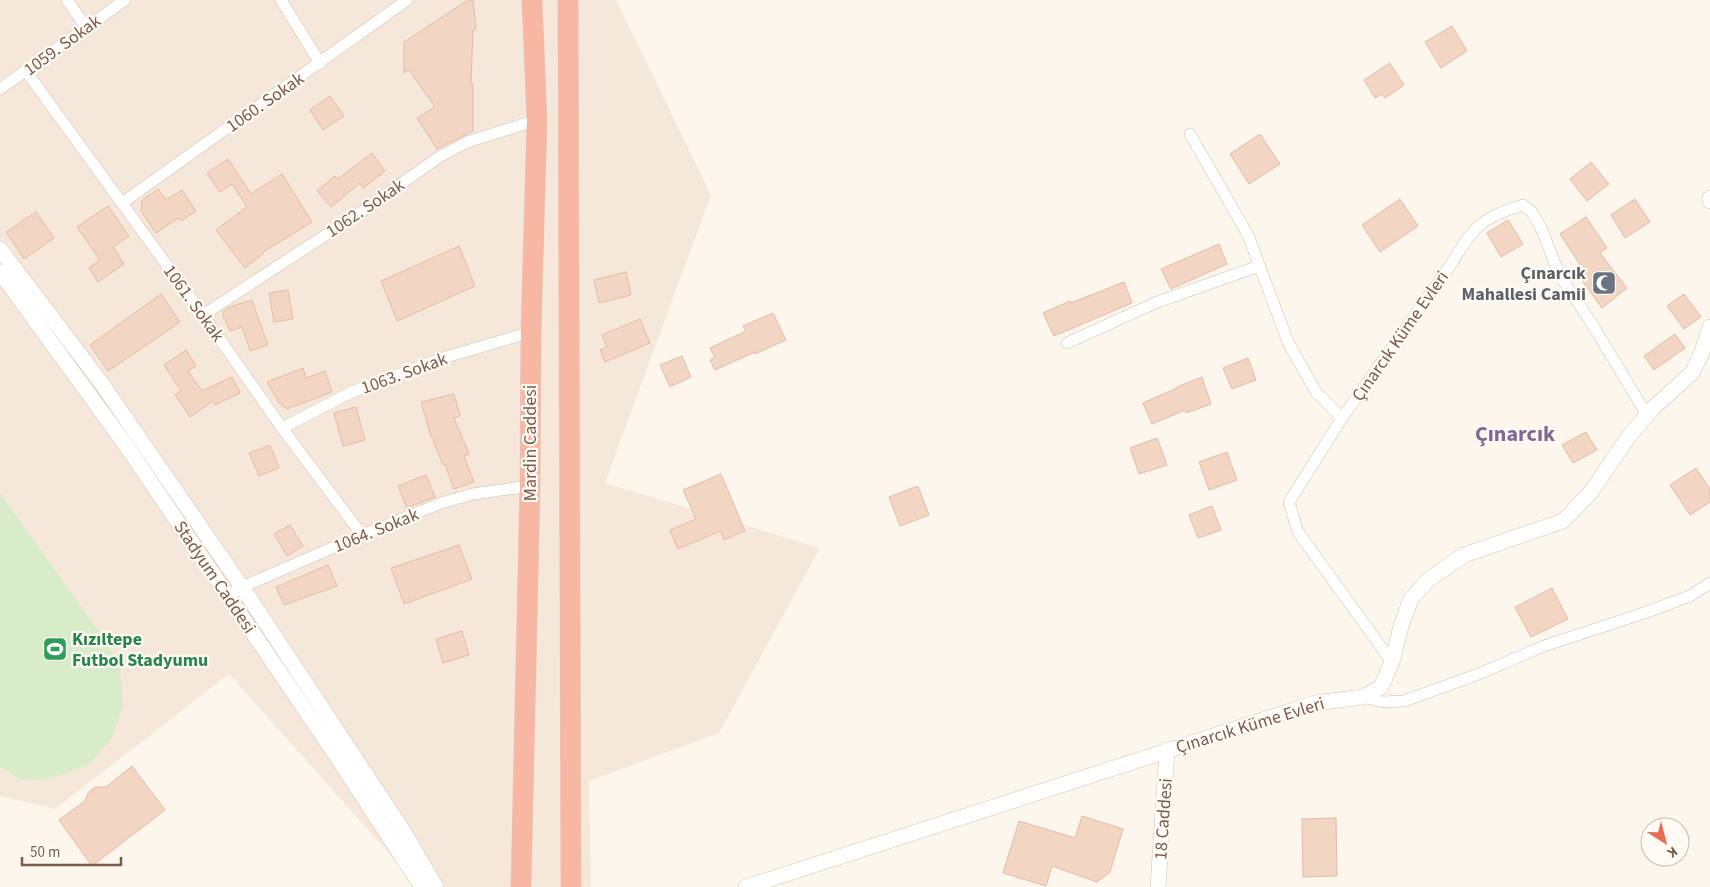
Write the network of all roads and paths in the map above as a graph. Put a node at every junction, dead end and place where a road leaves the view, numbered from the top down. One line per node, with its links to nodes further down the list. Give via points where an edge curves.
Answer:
1 (67, 0): 7 (street)
2 (125, 0): 7 (street, 1059. Sokak)
3 (281, 0): 8 (street)
4 (407, 0): 8 (street, 1060. Sokak)
5 (532, 0): 11 (highway, Mardin Caddesi)
6 (568, 0): 35 (highway)
7 (86, 27): 9 (street, 1059. Sokak)
8 (320, 63): 13 (street, 1060. Sokak)
9 (26, 71): 10 (street, 1059. Sokak); 13 (street, 1061. Sokak)
10 (0, 89)
11 (537, 120): 17 (street, 1062. Sokak, via 467,142 439,157); 19 (highway, Mardin Caddesi)
12 (1190, 134): 15 (street, Çınarcık Küme Evleri, via 1248,235)
13 (122, 203): 17 (street, 1061. Sokak)
14 (0, 249): 27 (street, via 102,384)
15 (1259, 266): 20 (street, via 1154,303); 22 (street, Çınarcık Küme Evleri, via 1288,342 1316,392)
16 (0, 272): 28 (street, Stadyum Caddesi, via 125,444)
17 (203, 315): 23 (street, 1061. Sokak)
18 (1710, 326): 21 (street, Çınarcık Küme Evleri, via 1692,373)
19 (531, 332): 23 (street, 1063. Sokak, via 443,358 352,392); 24 (highway, Mardin Caddesi)
20 (1067, 344)
21 (1647, 415): 22 (street, Çınarcık Küme Evleri, via 1558,274 1542,230 1532,212 1523,205 1481,222 1466,239); 29 (street, Çınarcık Küme Evleri, via 1591,492 1563,521 1464,555 1428,580 1411,599)
22 (1342, 418): 29 (street, Çınarcık Küme Evleri, via 1290,502 1298,532)
23 (282, 428): 25 (street, 1061. Sokak)
24 (530, 486): 25 (street, 1064. Sokak, via 473,494 441,503); 34 (highway, Mardin Caddesi)
25 (362, 535): 27 (street, 1064. Sokak)
26 (1710, 583): 30 (street, Çınarcık Küme Evleri, via 1690,596 1544,646 1404,701 1383,702)
27 (242, 587): 28 (street, 1064. Sokak); 33 (street, via 402,828)
28 (228, 596): 32 (street, Stadyum Caddesi)
29 (1392, 662): 30 (street, Çınarcık Küme Evleri, via 1381,687)
30 (1363, 697): 31 (street, Çınarcık Küme Evleri, via 1315,703)
31 (1167, 750): 36 (street, Çınarcık Küme Evleri); 37 (street, 18 Caddesi)
32 (422, 887)
33 (436, 887)
34 (521, 887)
35 (571, 887)
36 (746, 887)
37 (1158, 887)

